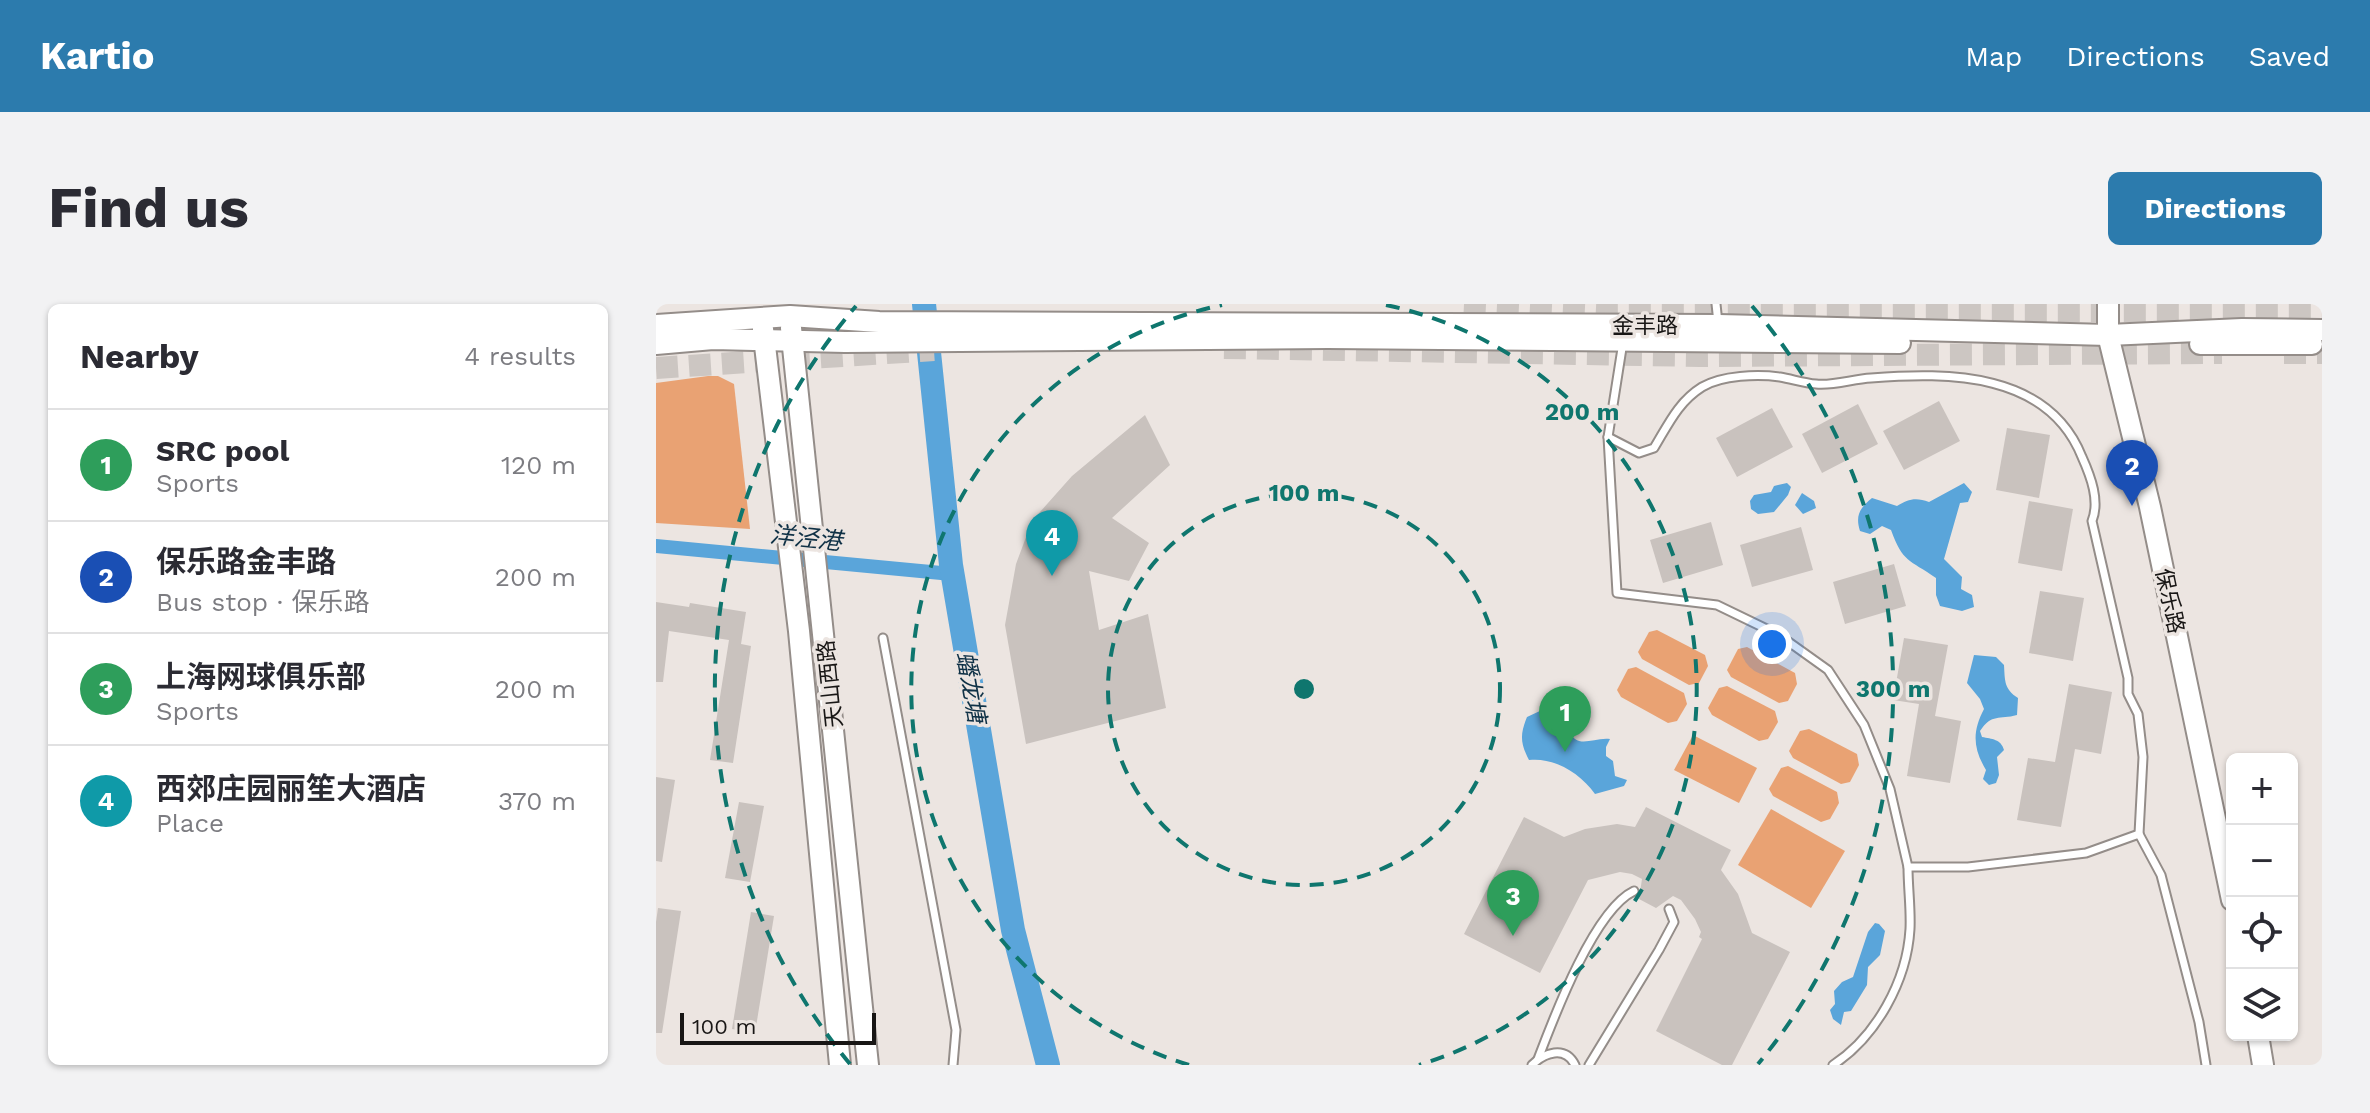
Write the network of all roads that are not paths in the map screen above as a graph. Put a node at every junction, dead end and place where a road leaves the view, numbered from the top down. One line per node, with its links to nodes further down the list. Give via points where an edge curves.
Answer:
1 (1716, 304): 6 (lane)
2 (2108, 304): 10 (main road, 保乐路)
3 (789, 310): 4 (main road); 8 (main road); 12 (main road, 天山西路)
4 (761, 311): 5 (main road); 11 (main road, 天山西路)
5 (656, 325)
6 (1719, 325): 9 (main road, 金丰路); 10 (main road, 金丰路)
7 (2322, 330): 10 (main road, 金丰路, via 2242,329)
8 (881, 332): 9 (main road, 金丰路); 12 (main road)
9 (1624, 332): 10 (main road); 15 (lane)
10 (2109, 339): 14 (main road, 金丰路); 20 (main road, 保乐路, via 2150,507)
11 (765, 340): 12 (main road); 13 (main road); 24 (main road, 天山西路)
12 (793, 341): 25 (main road, 天山西路)
13 (656, 344)
14 (2322, 344)
15 (1608, 437): 17 (lane, via 1639,453 1654,448 1676,408 1704,385 1735,377 1777,376 1818,385 1926,374 2012,388 2049,408 2075,437 2097,508 2092,521 2128,694 2138,714 2143,757); 18 (lane, via 1617,593 1717,605 1779,635 1828,670 1864,725 1890,789)
16 (883, 638): 26 (lane, via 956,1030)
17 (2139, 834): 18 (lane, via 2086,853 1968,867); 30 (lane, via 2161,875)
18 (1908, 867): 29 (lane, via 1910,931 1899,978 1876,1024)
19 (1634, 891): 23 (lane, via 1622,897 1601,924)
20 (2231, 897)
21 (1669, 909): 28 (lane, via 1674,922)
22 (2259, 1041): 31 (main road)
23 (1535, 1062): 27 (lane, via 1557,1052)
24 (840, 1065)
25 (868, 1065)
26 (953, 1065)
27 (1575, 1065)
28 (1589, 1065)
29 (1833, 1065)
30 (2206, 1065)
31 (2263, 1065)

